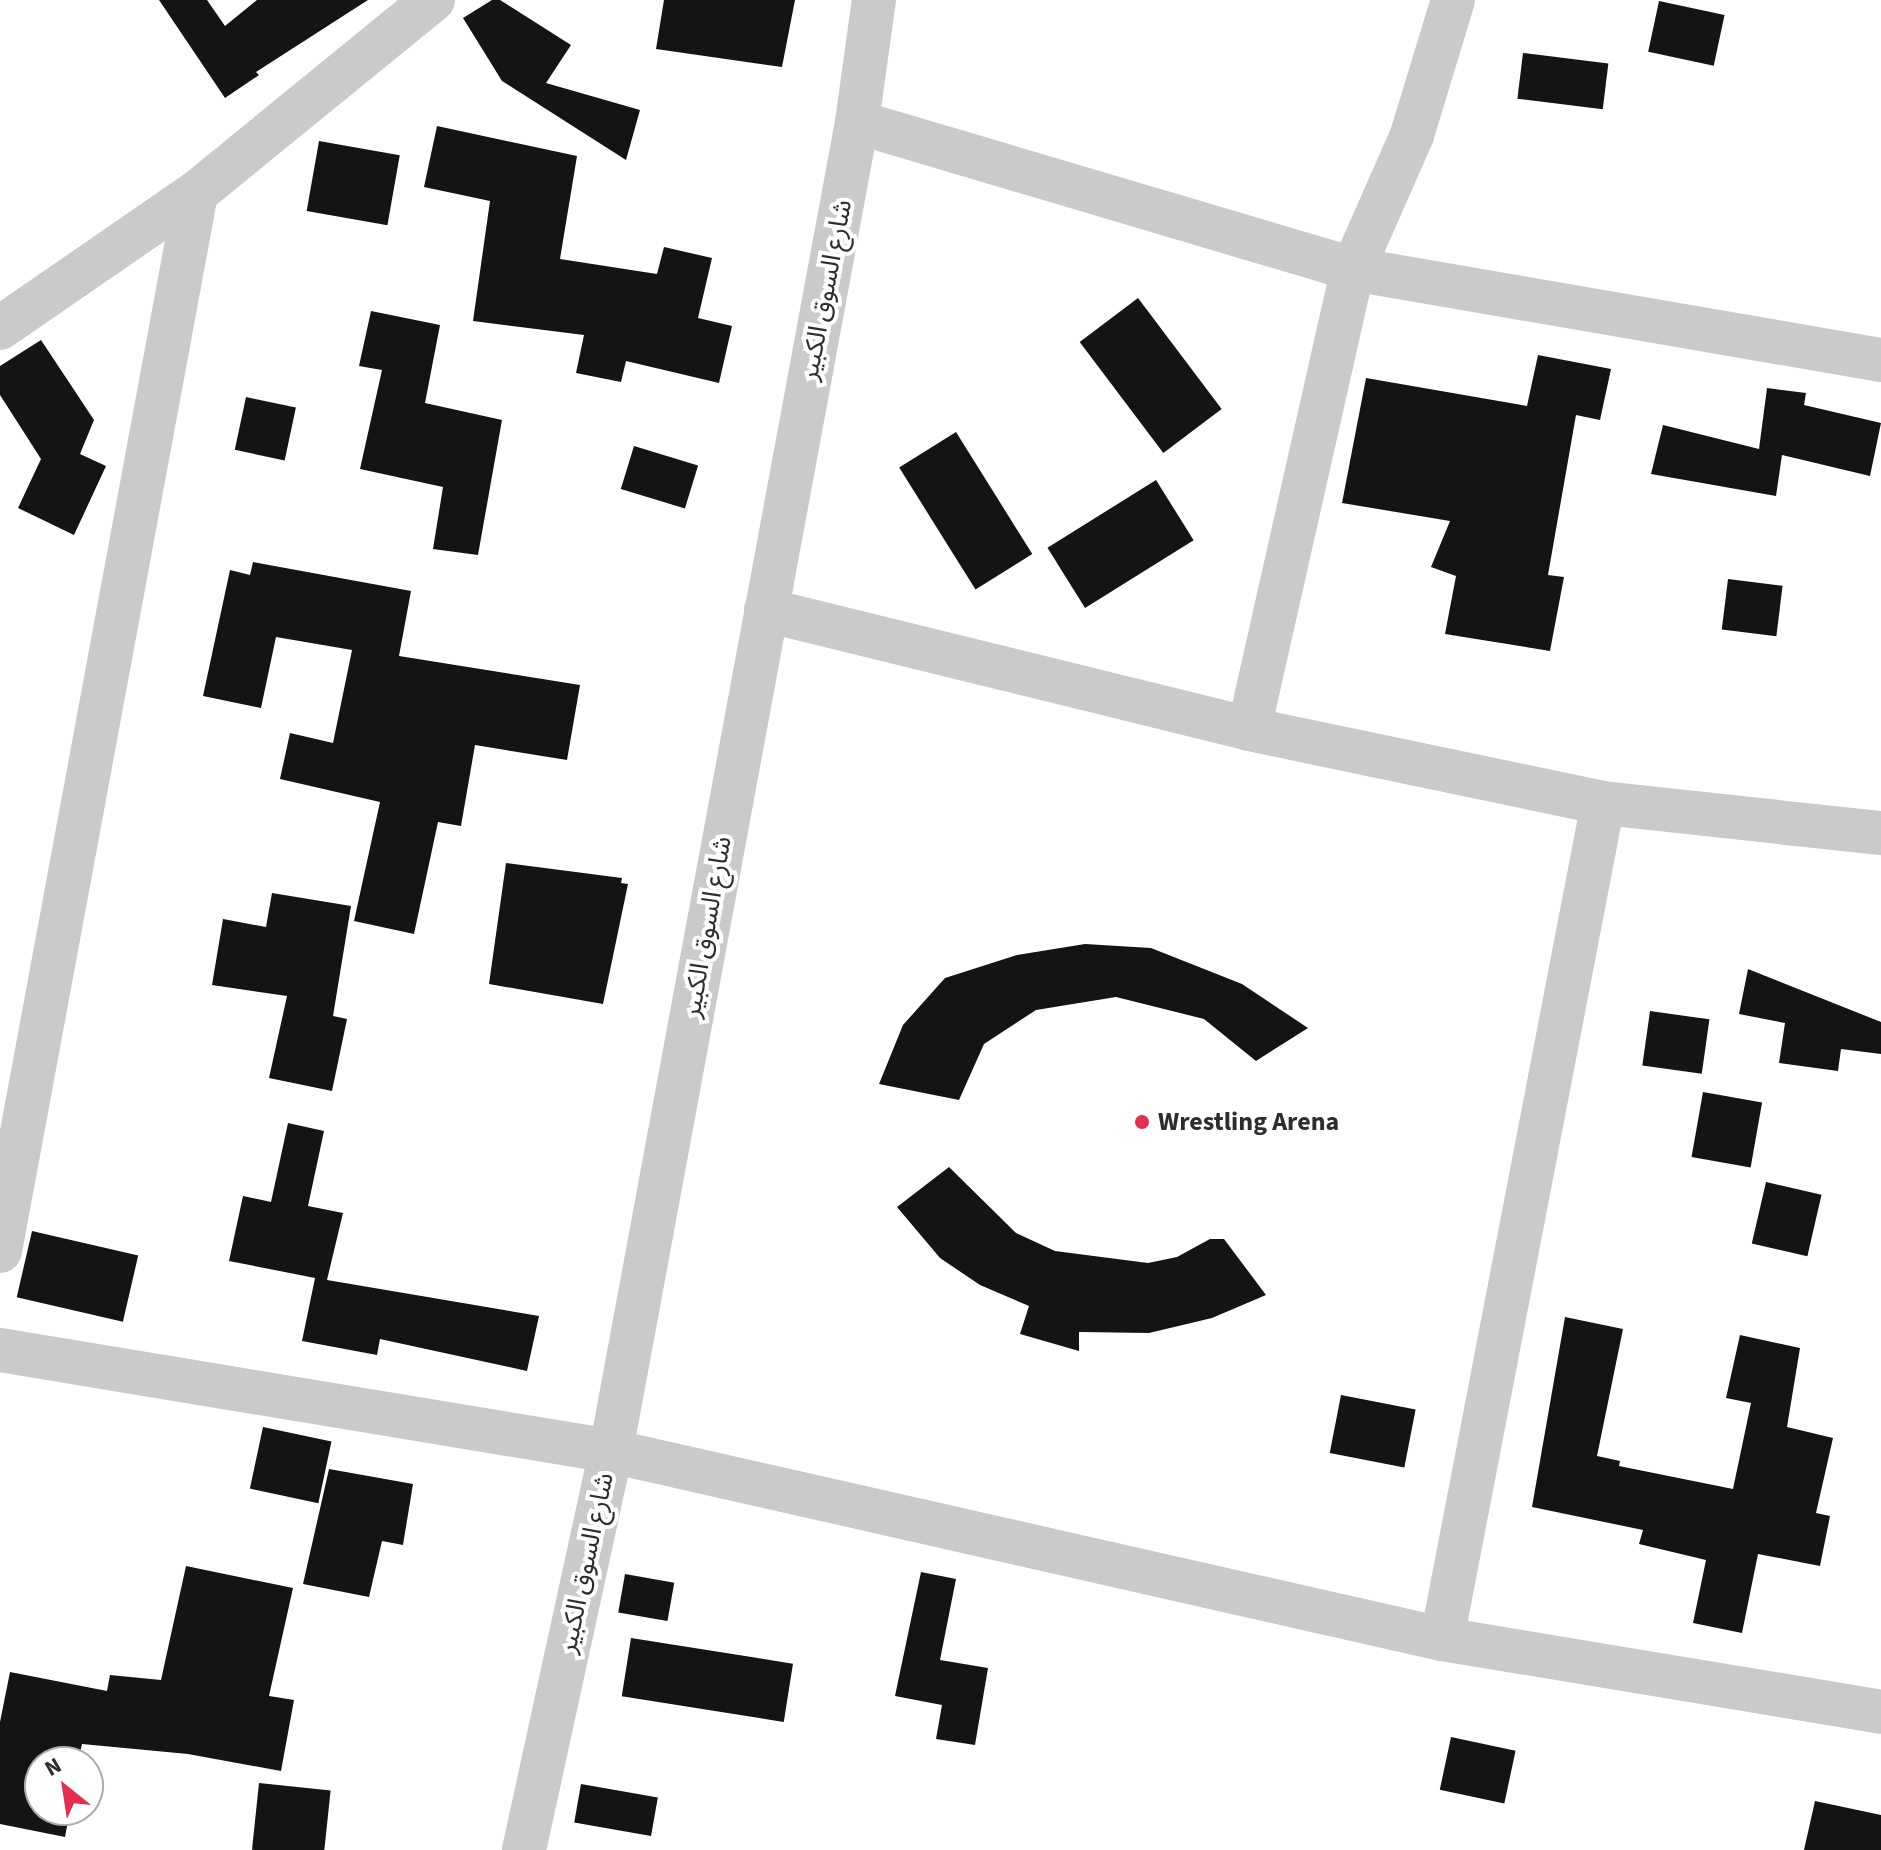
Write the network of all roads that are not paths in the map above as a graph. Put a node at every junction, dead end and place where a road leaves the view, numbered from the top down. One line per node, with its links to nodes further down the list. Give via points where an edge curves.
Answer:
1 (433, 0): 5 (street)
2 (874, 0): 4 (street, شارع السوق الكبير)
3 (1453, 0): 6 (street, via 1412,135)
4 (857, 122): 6 (street); 9 (street, شارع السوق الكبير)
5 (196, 193): 7 (street); 13 (street)
6 (1353, 269): 8 (street); 10 (street)
7 (0, 328)
8 (1881, 360)
9 (766, 610): 10 (street); 15 (street, شارع السوق الكبير)
10 (1249, 729): 11 (street)
11 (1603, 803): 12 (street); 16 (street)
12 (1881, 833)
13 (0, 1251)
14 (0, 1350): 15 (street)
15 (611, 1451): 16 (street); 18 (street, شارع السوق الكبير)
16 (1442, 1639): 17 (street)
17 (1881, 1712)
18 (524, 1850)

